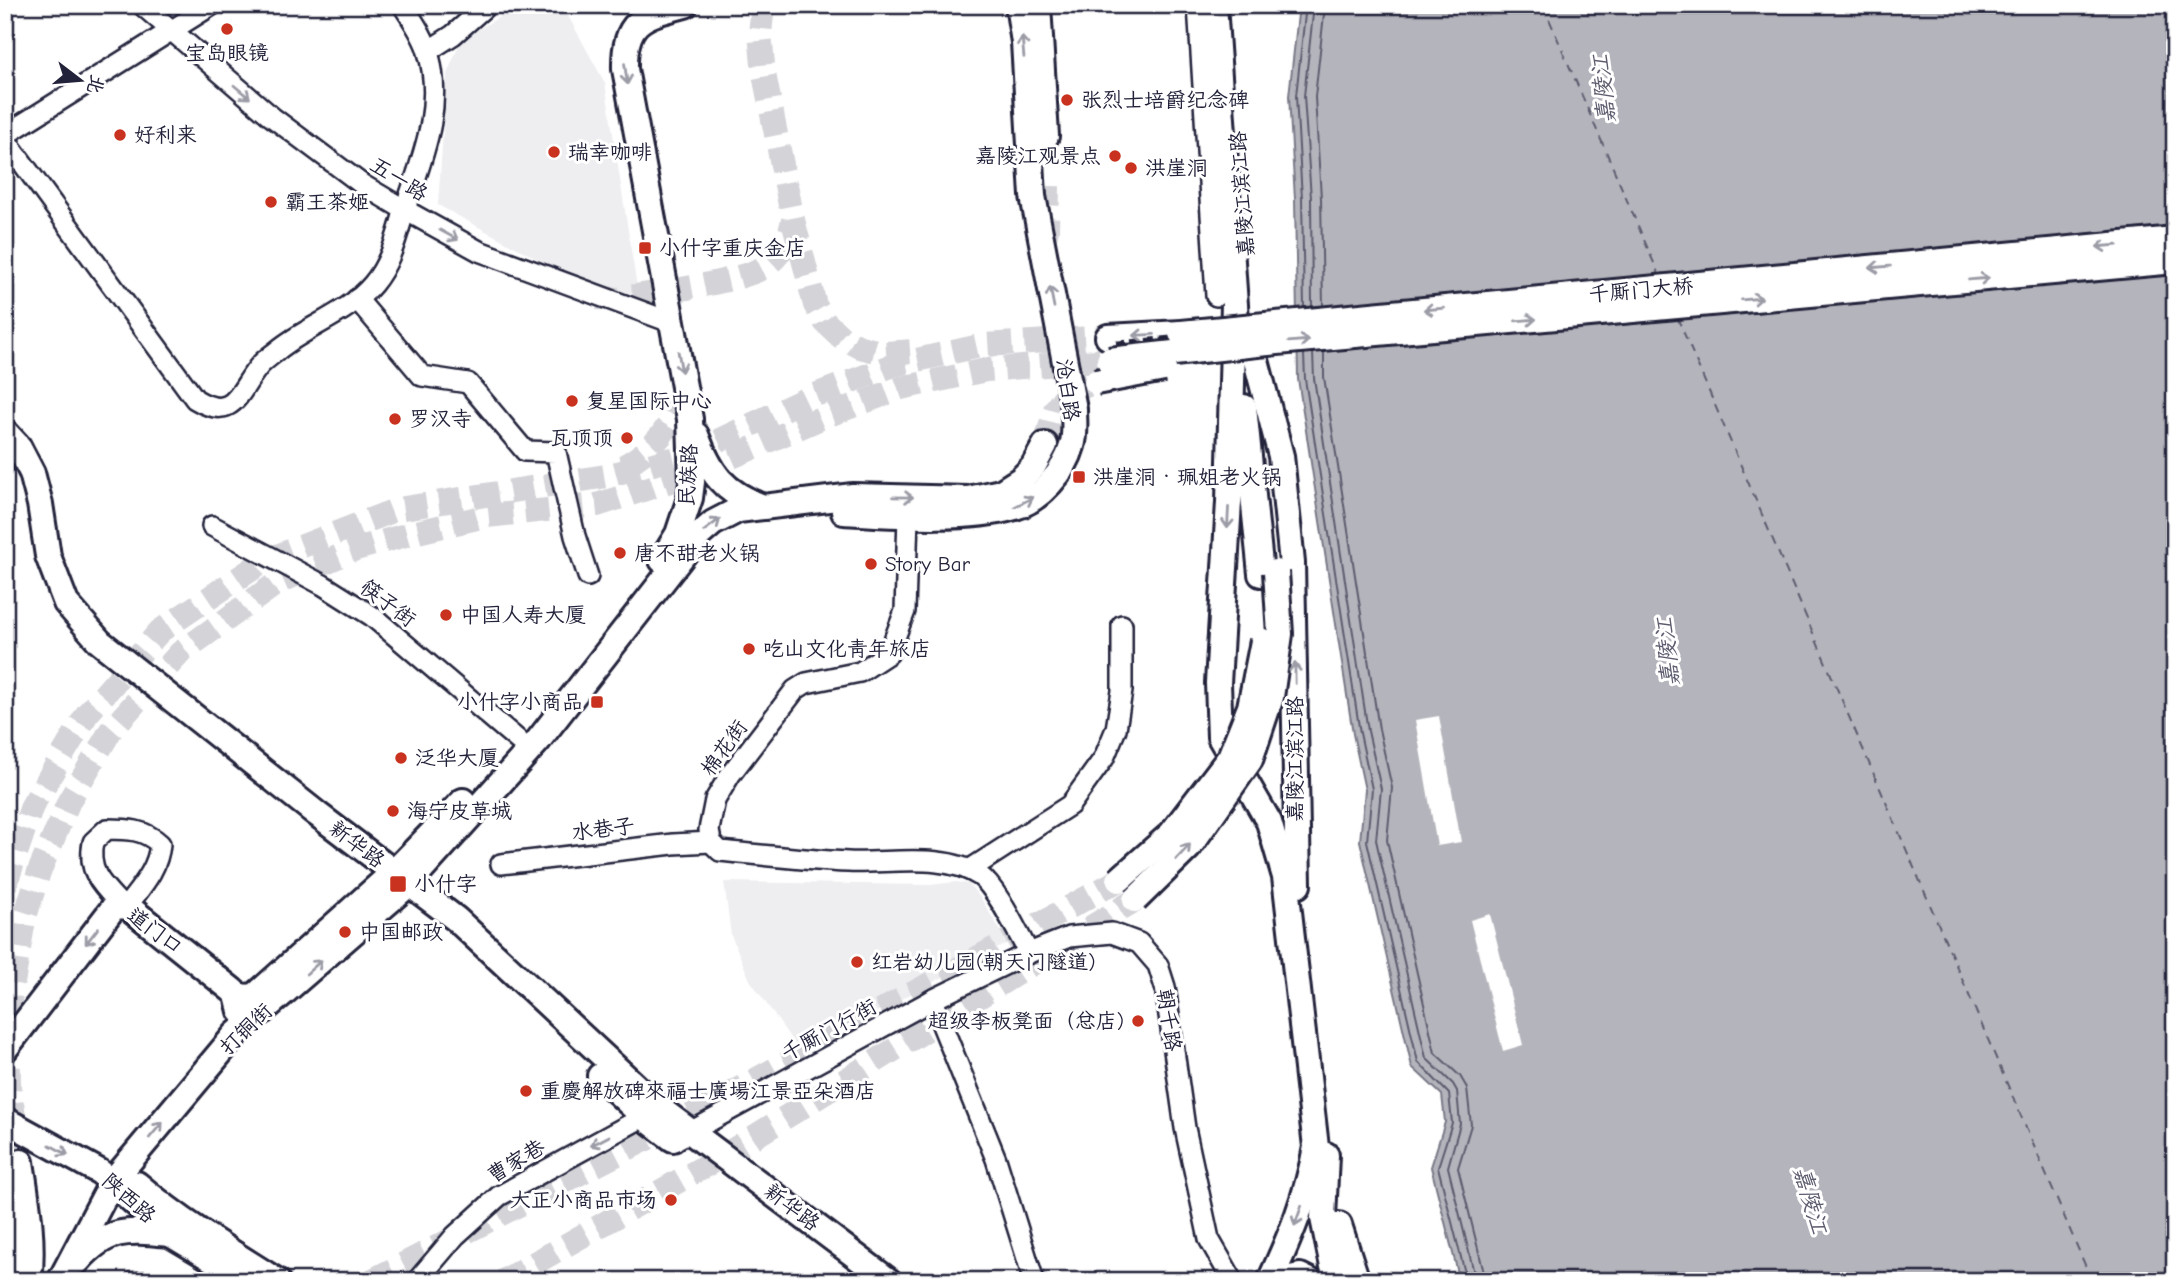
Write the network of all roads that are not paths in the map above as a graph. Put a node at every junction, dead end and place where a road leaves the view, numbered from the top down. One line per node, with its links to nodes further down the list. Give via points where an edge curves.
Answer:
1 (142, 5): 12 (street, 五一路)
2 (212, 5): 12 (street)
3 (403, 5): 13 (street)
4 (487, 5): 13 (street)
5 (685, 5): 11 (main road)
6 (1018, 5): 29 (main road, 沧白路, one-way to 6, via 1017,506 1049,483 1072,447 1074,409 1032,197)
7 (1038, 5): 15 (main road)
8 (1198, 5): 20 (street)
9 (1214, 5): 20 (main road, 嘉陵江滨江路)
10 (1230, 5): 22 (main road, 嘉陵江滨江路)
11 (642, 10): 21 (main road, 民族路, one-way to 21, via 624,53 625,69)
12 (172, 32): 14 (street); 16 (street, 五一路, one-way to 16, via 272,117 363,185)
13 (428, 51): 16 (street, via 435,97 429,138)
14 (5, 137): 19 (street, via 184,385 208,407 224,408 235,401 261,364 282,346)
15 (1048, 186)
16 (405, 210): 19 (street, via 391,257); 21 (street, 五一路, one-way to 21, via 479,251)
17 (2175, 239): 22 (main road, 千厮门大桥, one-way to 22, bridge, via 1243,327 1109,348)
18 (2175, 261): 22 (main road, 千厮门大桥, one-way to 18, bridge)
19 (357, 299): 31 (street, via 422,376 468,383 525,451 556,453)
20 (1225, 300): 35 (main road, 嘉陵江滨江路, one-way to 35, bridge, via 1228,502 1217,683 1220,737); 39 (main road, 嘉陵江滨江路, bridge, via 1261,574 1263,642 1250,707 1230,757 1171,834)
21 (673, 323): 24 (main road, 民族路, one-way to 24)
22 (1254, 343): 23 (main road, bridge, via 1171,368); 34 (main road, 嘉陵江滨江路, one-way to 22, via 1290,550 1281,456); 41 (main road, 嘉陵江滨江路, one-way to 22, bridge, via 1189,847 1250,760 1271,697 1280,634)
23 (1096, 382)
24 (690, 419): 28 (main road, 沧白路, via 714,474 739,497); 33 (main road, 民族路, via 692,482 685,519 669,551)
25 (5, 432): 40 (main road, 新华路, via 32,473 48,556 66,603 100,642)
26 (1045, 445): 28 (main road, one-way to 26, via 853,496 979,497 1001,492 1021,479)
27 (5, 449): 40 (main road, 新华路, via 22,475 36,564 55,609 91,652)
28 (762, 507): 29 (main road, 沧白路); 40 (main road, 民族路, one-way to 28, via 537,743 698,536 738,510)
29 (908, 516): 36 (street, 棉花街, via 905,611 889,653 860,672 806,683 795,690 715,800)
30 (212, 526): 33 (street, 筷子街, via 372,616)
31 (588, 576)
32 (1122, 625): 38 (street, via 1122,691 1116,729 1104,758 1070,805)
33 (519, 741): 40 (main road, 民族路)
34 (1295, 804): 35 (main road, via 1283,823); 52 (main road, 嘉陵江滨江路, via 1298,892 1326,1141)
35 (1269, 822): 66 (main road, 嘉陵江滨江路, one-way to 66, via 1285,877 1316,1147 1308,1187)
36 (711, 842): 37 (street, 水巷子); 38 (street, via 720,851 850,862 941,863)
37 (501, 864)
38 (969, 870): 42 (street, via 991,888)
39 (1119, 880)
40 (396, 883): 43 (main road, 打铜街, via 255,996); 45 (main road, 打铜街, one-way to 40); 47 (main road, 新华路)
41 (1135, 900)
42 (1029, 953): 44 (street, 朝千路); 65 (street, 朝千路, via 1069,937 1112,933 1139,943 1158,965 1166,987 1185,1128 1209,1239)
43 (237, 995): 45 (main road, via 242,1017); 46 (main road, 道门口, one-way to 46, via 124,906 114,907)
44 (932, 1000): 49 (street, 千厮门行街); 64 (street, via 996,1159)
45 (236, 1034): 51 (main road, 打铜街, one-way to 45)
46 (5, 1049)
47 (652, 1112): 49 (main road, 新华路); 61 (street, 曹家巷, one-way to 61, via 499,1196 455,1236)
48 (5, 1120): 51 (main road, 陕西路, one-way to 51, via 100,1172)
49 (683, 1136): 62 (main road, 新华路); 63 (main road, 新华路)
50 (21, 1162): 57 (main road, via 30,1218)
51 (119, 1173): 54 (main road, 陕西路, via 135,1205); 55 (main road, 打铜街); 60 (main road, 陕西路, via 130,1176 157,1201)
52 (1326, 1180): 69 (main road, via 1323,1218); 70 (main road)
53 (5, 1188): 56 (main road, via 13,1243)
54 (170, 1234): 55 (main road, via 135,1231); 59 (main road, 陕西路)
55 (88, 1242): 58 (main road, 打铜街)
56 (5, 1281)
57 (29, 1281)
58 (61, 1281)
59 (250, 1281)
60 (277, 1281)
61 (417, 1281)
62 (862, 1281)
63 (889, 1281)
64 (1034, 1281)
65 (1233, 1281)
66 (1270, 1281)
67 (1276, 1281): 68 (main road, via 1300,1276)
68 (1310, 1281)
69 (1336, 1281)
70 (1357, 1281)

